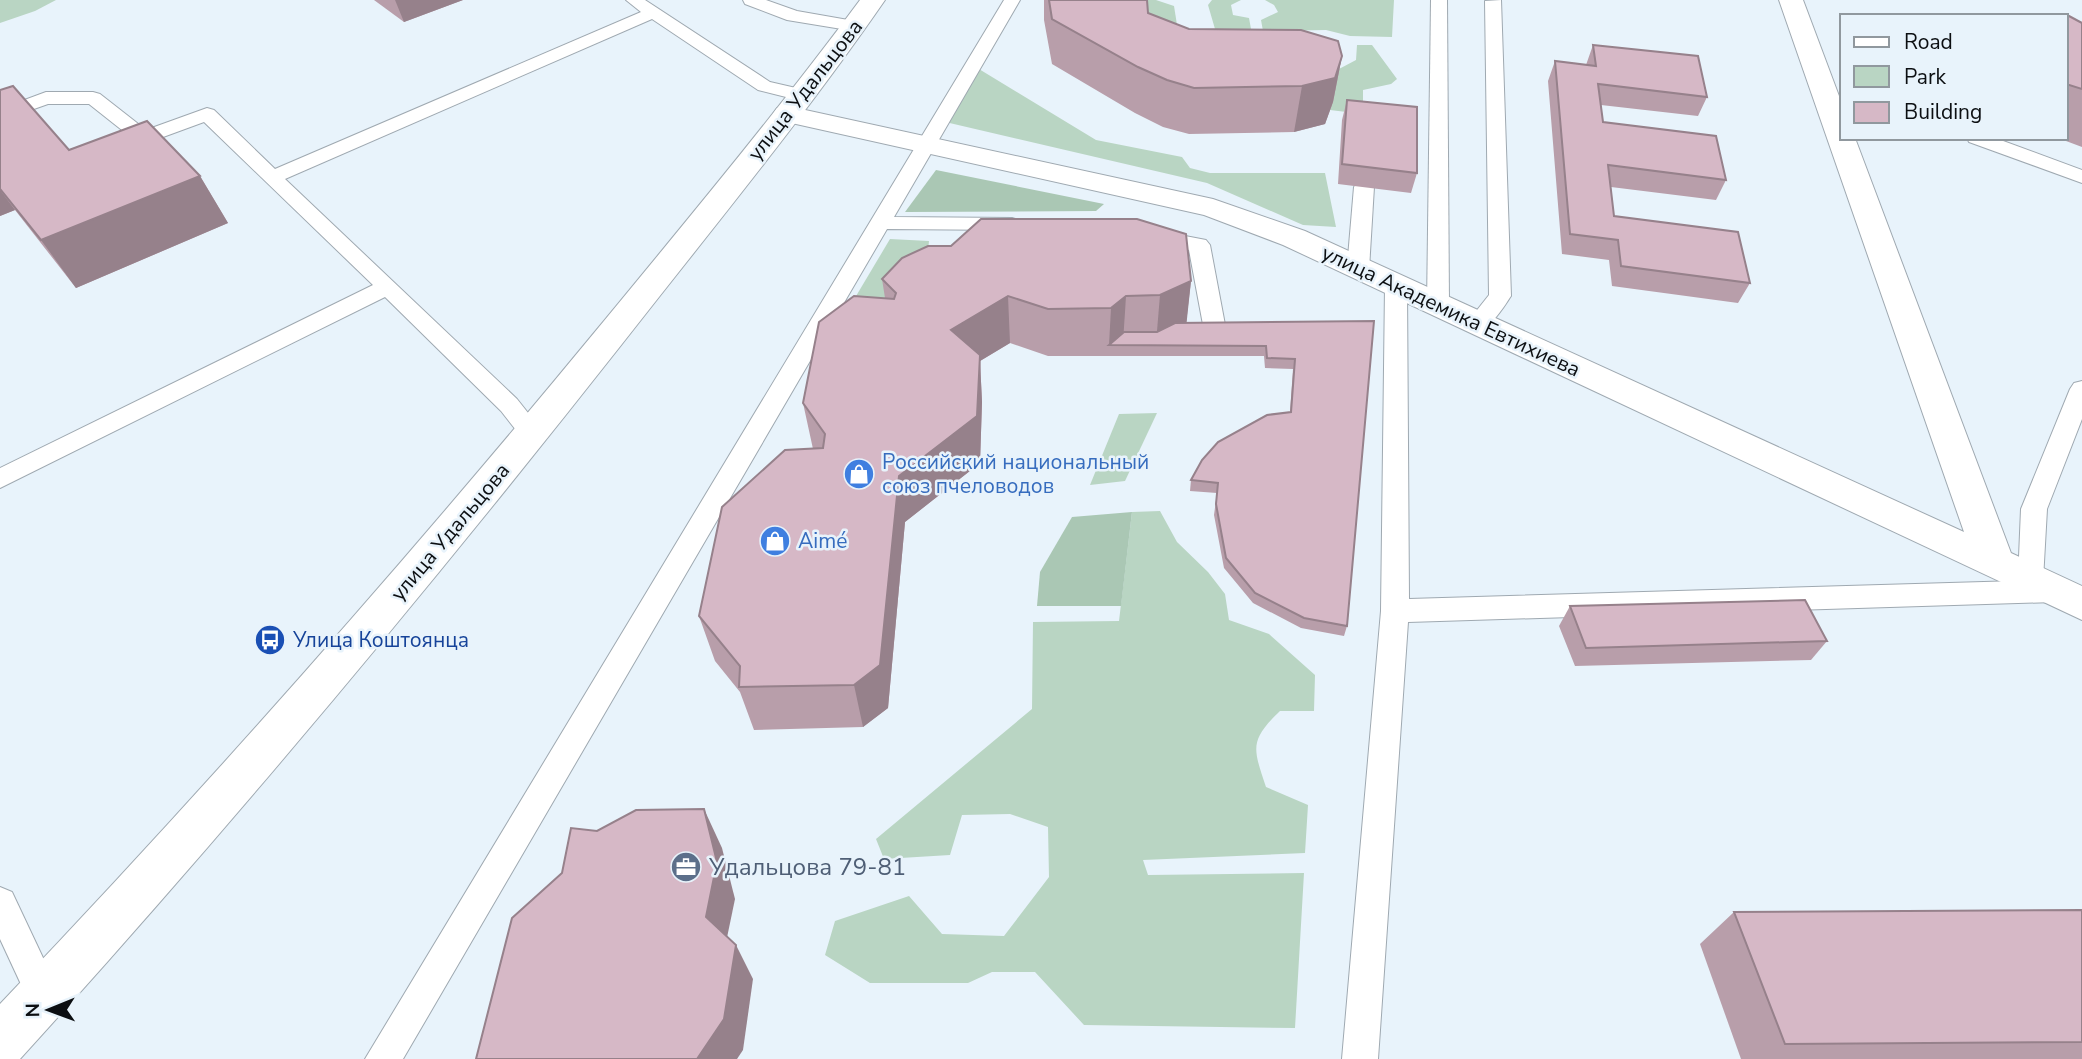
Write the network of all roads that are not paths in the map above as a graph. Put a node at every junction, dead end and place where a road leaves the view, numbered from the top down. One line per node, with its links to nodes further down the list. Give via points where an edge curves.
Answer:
1 (634, 0): 7 (lane)
2 (751, 0): 8 (lane, via 793,16)
3 (1012, 0): 15 (lane)
4 (1438, 0): 25 (lane)
5 (1791, 0): 9 (street)
6 (1493, 1): 26 (lane, via 1500,296)
7 (655, 12): 10 (lane); 16 (lane)
8 (864, 13): 10 (street, улица Удальцова)
9 (1834, 99): 12 (street)
10 (794, 104): 15 (street, улица Академика Евтихиева); 29 (street, улица Удальцова)
11 (0, 115): 16 (lane, via 46,98 93,99 144,138 207,114)
12 (1840, 116)
13 (1848, 140): 31 (street)
14 (1981, 140): 17 (lane)
15 (928, 144): 19 (lane); 22 (street, улица Академика Евтихиева, via 1213,208 1294,238)
16 (272, 177): 23 (lane)
17 (2082, 177)
18 (1364, 187): 22 (lane)
19 (880, 223): 20 (lane); 37 (lane)
20 (1029, 224)
21 (1134, 232): 27 (lane, via 1199,245)
22 (1357, 269): 24 (street, улица Академика Евтихиева)
23 (388, 287): 29 (lane); 30 (lane)
24 (1396, 287): 25 (street, улица Академика Евтихиева); 33 (lane)
25 (1438, 306): 26 (street, улица Академика Евтихиева)
26 (1476, 324): 31 (street, улица Академика Евтихиева)
27 (1215, 330)
28 (2082, 389): 32 (lane, via 2034,509)
29 (532, 433): 35 (street, улица Удальцова, via 276,738)
30 (0, 479)
31 (1994, 561): 32 (street, улица Академика Евтихиева)
32 (2055, 591): 33 (lane)
33 (1395, 611): 38 (lane)
34 (0, 903): 35 (lane)
35 (44, 996): 36 (street, улица Удальцова)
36 (0, 1042)
37 (383, 1059)
38 (1360, 1059)

